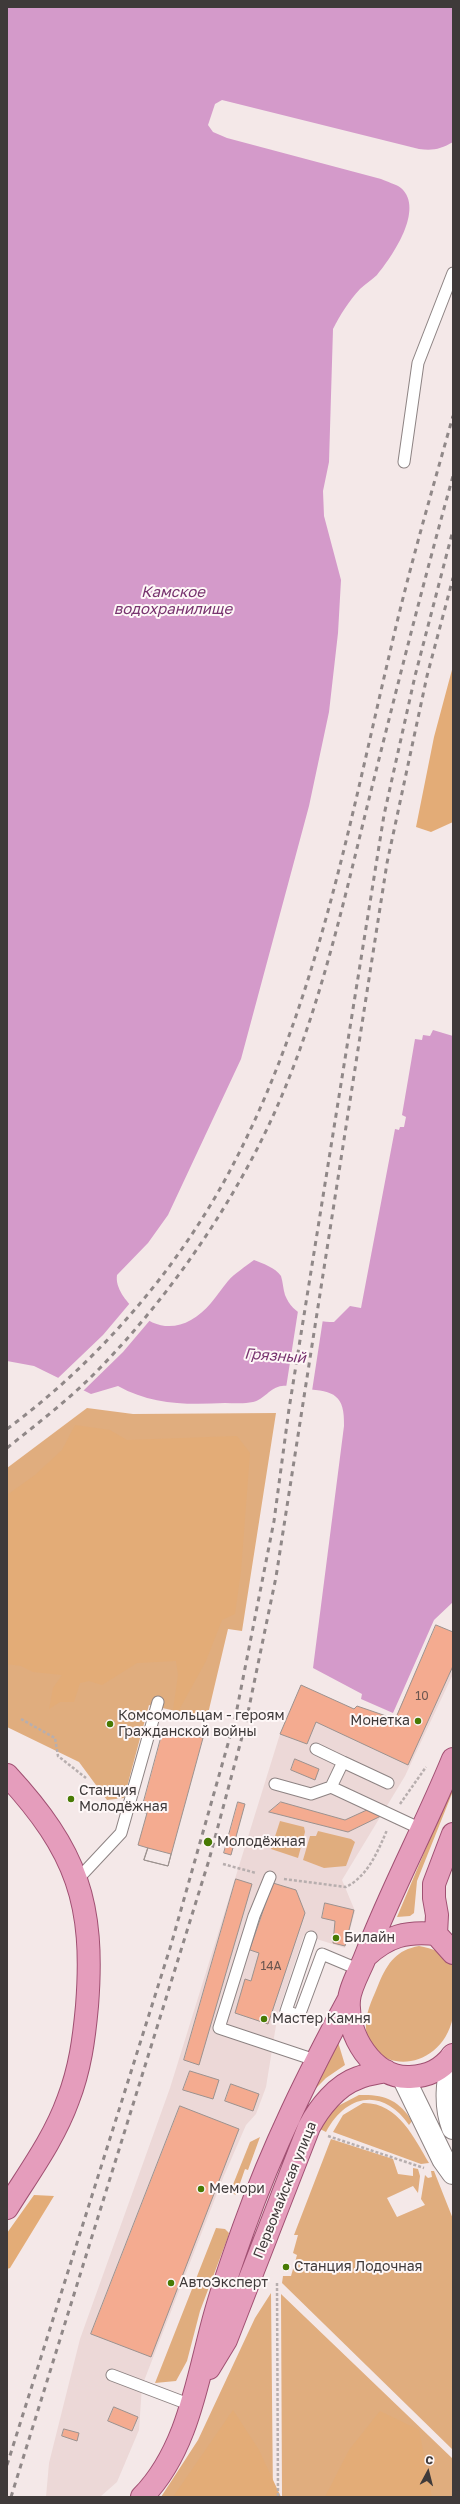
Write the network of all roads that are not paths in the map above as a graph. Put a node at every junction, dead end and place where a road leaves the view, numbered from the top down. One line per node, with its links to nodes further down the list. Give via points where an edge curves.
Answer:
1 (453, 273): 2 (lane, via 418,363)
2 (404, 462)
3 (158, 1702): 14 (lane, via 121,1833)
4 (316, 1749): 6 (lane)
5 (453, 1759): 11 (main road)
6 (343, 1762): 8 (lane); 10 (lane)
7 (7, 1775): 14 (main road, via 49,1824)
8 (388, 1783)
9 (275, 1784): 10 (lane, via 311,1794)
10 (331, 1787): 11 (lane)
11 (421, 1829): 20 (main road)
12 (453, 1834): 15 (main road, via 434,1884)
13 (270, 1877): 23 (lane, via 254,1916 219,2028)
14 (77, 1880): 27 (main road, via 90,1953 81,2059 65,2108)
15 (436, 1934): 18 (main road); 20 (main road, via 410,1933 397,1936 380,1943)
16 (311, 1937): 17 (lane)
17 (307, 1949): 19 (lane); 19 (lane, via 286,2011 299,2016)
18 (453, 1953)
19 (322, 1954): 20 (lane)
20 (363, 1963): 21 (main road)
21 (349, 1999): 23 (main road, Первомайская улица); 24 (main road, via 349,2016 353,2032 372,2062)
22 (452, 2055): 24 (main road, Первомайская улица, via 444,2067 432,2073); 25 (street, via 446,2094)
23 (315, 2060): 29 (main road, Первомайская улица, via 287,2117 244,2226 216,2311)
24 (394, 2074): 26 (street); 29 (main road, Первомайская улица, via 358,2078 340,2088 316,2112 226,2340)
25 (453, 2128)
26 (453, 2173)
27 (7, 2208)
28 (112, 2375): 29 (lane)
29 (195, 2396): 30 (main road, Первомайская улица, via 178,2441 162,2471)
30 (142, 2497)

